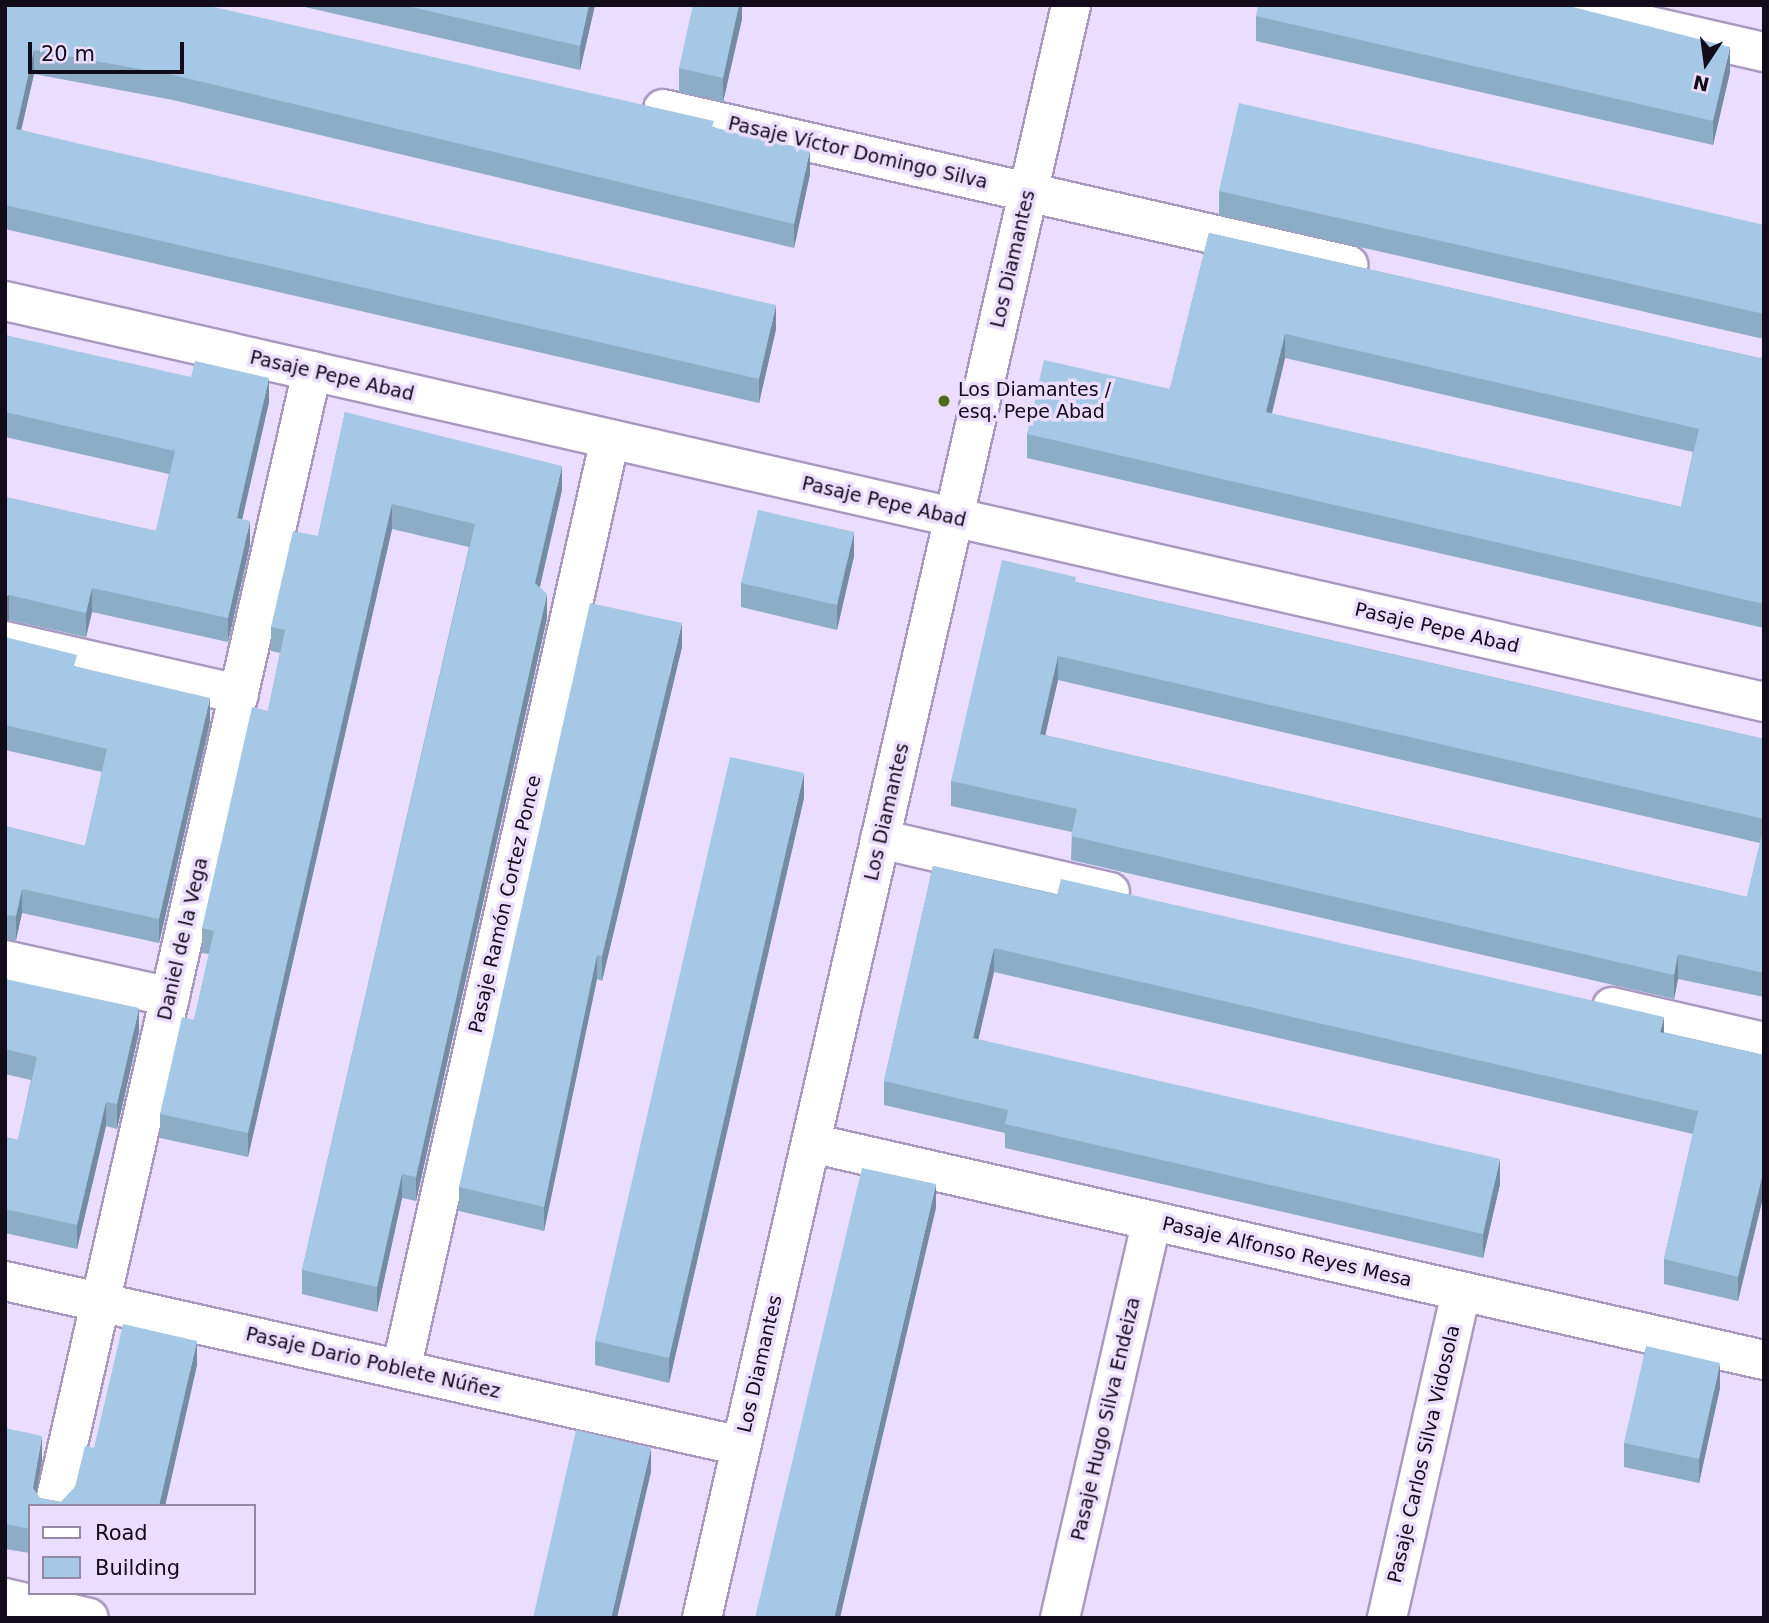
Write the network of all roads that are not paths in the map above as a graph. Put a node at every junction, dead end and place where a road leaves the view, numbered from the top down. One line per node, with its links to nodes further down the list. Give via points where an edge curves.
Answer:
1 (1071, 5): 5 (street, Los Diamantes)
2 (1558, 5): 3 (street)
3 (1764, 52)
4 (633, 103): 5 (street, Pasaje Víctor Domingo Silva)
5 (1028, 191): 6 (street, Pasaje Víctor Domingo Silva); 10 (street, Los Diamantes)
6 (1382, 273)
7 (5, 301): 8 (street, Pasaje Pepe Abad)
8 (312, 371): 9 (street, Pasaje Pepe Abad); 12 (street, Daniel de la Vega)
9 (610, 439): 10 (street, Pasaje Pepe Abad); 26 (street, Pasaje Ramón Cortez Ponce)
10 (954, 518): 13 (street, Pasaje Pepe Abad); 14 (street, Los Diamantes)
11 (5, 641): 12 (street)
12 (239, 694): 17 (street, Daniel de la Vega)
13 (1764, 702)
14 (880, 839): 15 (street); 20 (street, Los Diamantes)
15 (1152, 902)
16 (5, 960): 17 (street)
17 (170, 997): 24 (street, Daniel de la Vega)
18 (1573, 999): 19 (street)
19 (1764, 1042)
20 (811, 1143): 21 (street, Pasaje Alfonso Reyes Mesa); 27 (street, Los Diamantes)
21 (1152, 1221): 23 (street, Pasaje Alfonso Reyes Mesa); 32 (street, Pasaje Hugo Silva Endeiza)
22 (5, 1280): 24 (street, Pasaje Dario Poblete Núñez)
23 (1461, 1291): 25 (street, Pasaje Alfonso Reyes Mesa); 33 (street, Pasaje Carlos Silva Vidosola)
24 (100, 1302): 26 (street, Pasaje Dario Poblete Núñez); 28 (street, Daniel de la Vega)
25 (1764, 1360)
26 (401, 1370): 27 (street, Pasaje Dario Poblete Núñez)
27 (741, 1446): 31 (street, Los Diamantes)
28 (54, 1504)
29 (25, 1603): 30 (street)
30 (89, 1618)
31 (702, 1618)
32 (1060, 1618)
33 (1387, 1618)

